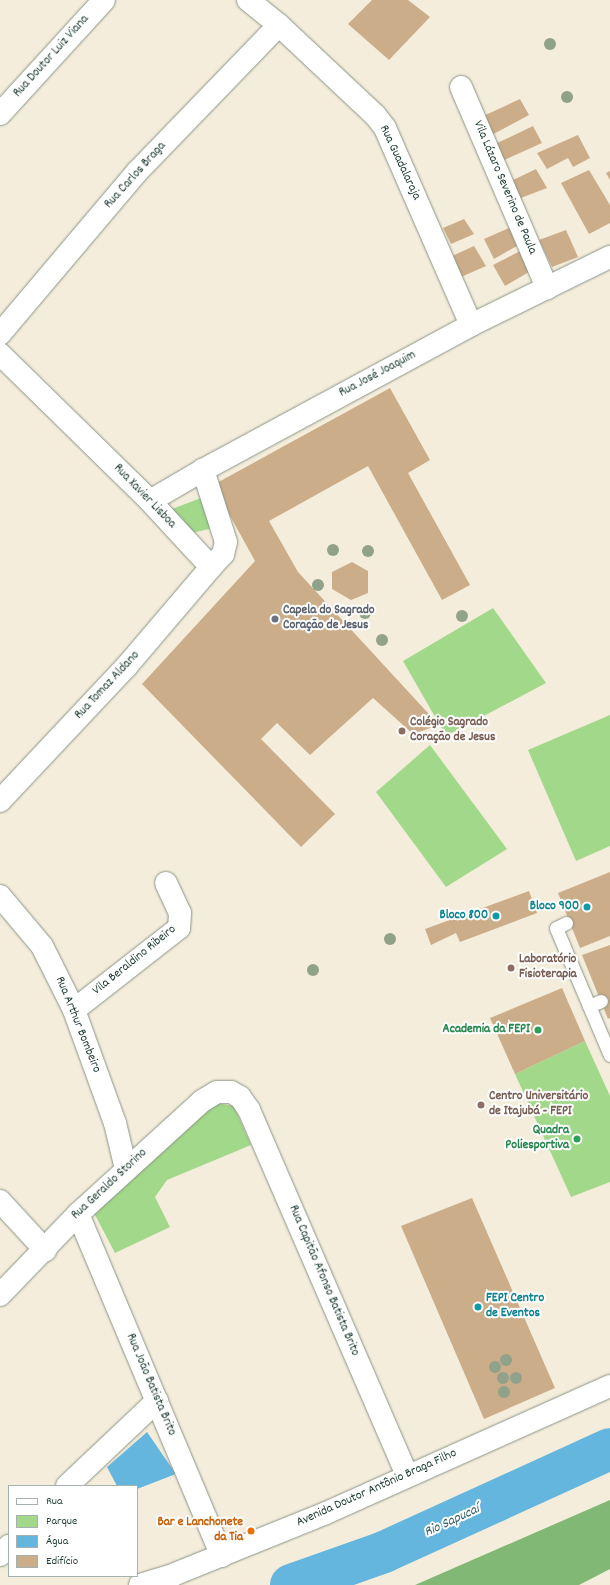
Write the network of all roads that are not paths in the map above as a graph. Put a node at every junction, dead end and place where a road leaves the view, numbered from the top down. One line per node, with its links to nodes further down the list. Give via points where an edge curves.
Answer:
1 (104, 0): 5 (street, Rua Doutor Luiz Viana)
2 (248, 0): 3 (street, Rua Guadalaraja)
3 (279, 25): 8 (street, Rua Guadalaraja, via 375,115 385,128); 9 (street, Rua Carlos Braga, via 137,172)
4 (461, 87): 7 (street, Vila Lázaro Severino de Paula)
5 (0, 114)
6 (610, 257): 7 (street, Rua José Joaquim)
7 (547, 288): 8 (street, Rua José Joaquim)
8 (471, 324): 11 (street, Rua José Joaquim)
9 (0, 334)
10 (0, 354): 12 (street, Rua Xavier Lisboa)
11 (203, 470): 12 (street, Rua José Joaquim); 13 (street, via 226,542 223,554)
12 (150, 502): 13 (street, Rua Xavier Lisboa)
13 (211, 568): 14 (street, Rua Tomaz Aldano, via 126,667)
14 (0, 800)
15 (166, 883): 18 (street, Vila Beraldino Ribeiro, via 180,912 179,928)
16 (0, 896): 18 (street, Rua Arthur Bombeiro, via 42,946)
17 (566, 923): 19 (lane, via 556,928 595,1004)
18 (74, 1010): 21 (street, Rua Arthur Bombeiro, via 115,1123)
19 (610, 1055)
20 (231, 1092): 21 (street, Rua Geraldo Storino, via 217,1092 202,1101); 28 (street, Rua Capitão Afonso Batista Brito, via 240,1097 249,1110)
21 (126, 1168): 23 (street, Rua Geraldo Storino)
22 (0, 1201): 24 (street)
23 (78, 1214): 24 (street, Rua Geraldo Storino); 27 (street, Rua João Batista Brito)
24 (45, 1250): 25 (street, Rua Geraldo Storino)
25 (0, 1294)
26 (610, 1386): 28 (street, Avenida Doutor Antônio Braga Filho)
27 (157, 1401): 29 (street); 32 (street, Rua João Batista Brito)
28 (407, 1475): 32 (street, Avenida Doutor Antônio Braga Filho, via 326,1513)
29 (68, 1485)
30 (8, 1547): 31 (street)
31 (0, 1555)
32 (222, 1556): 33 (street, Avenida Doutor Antônio Braga Filho)
33 (140, 1585)

